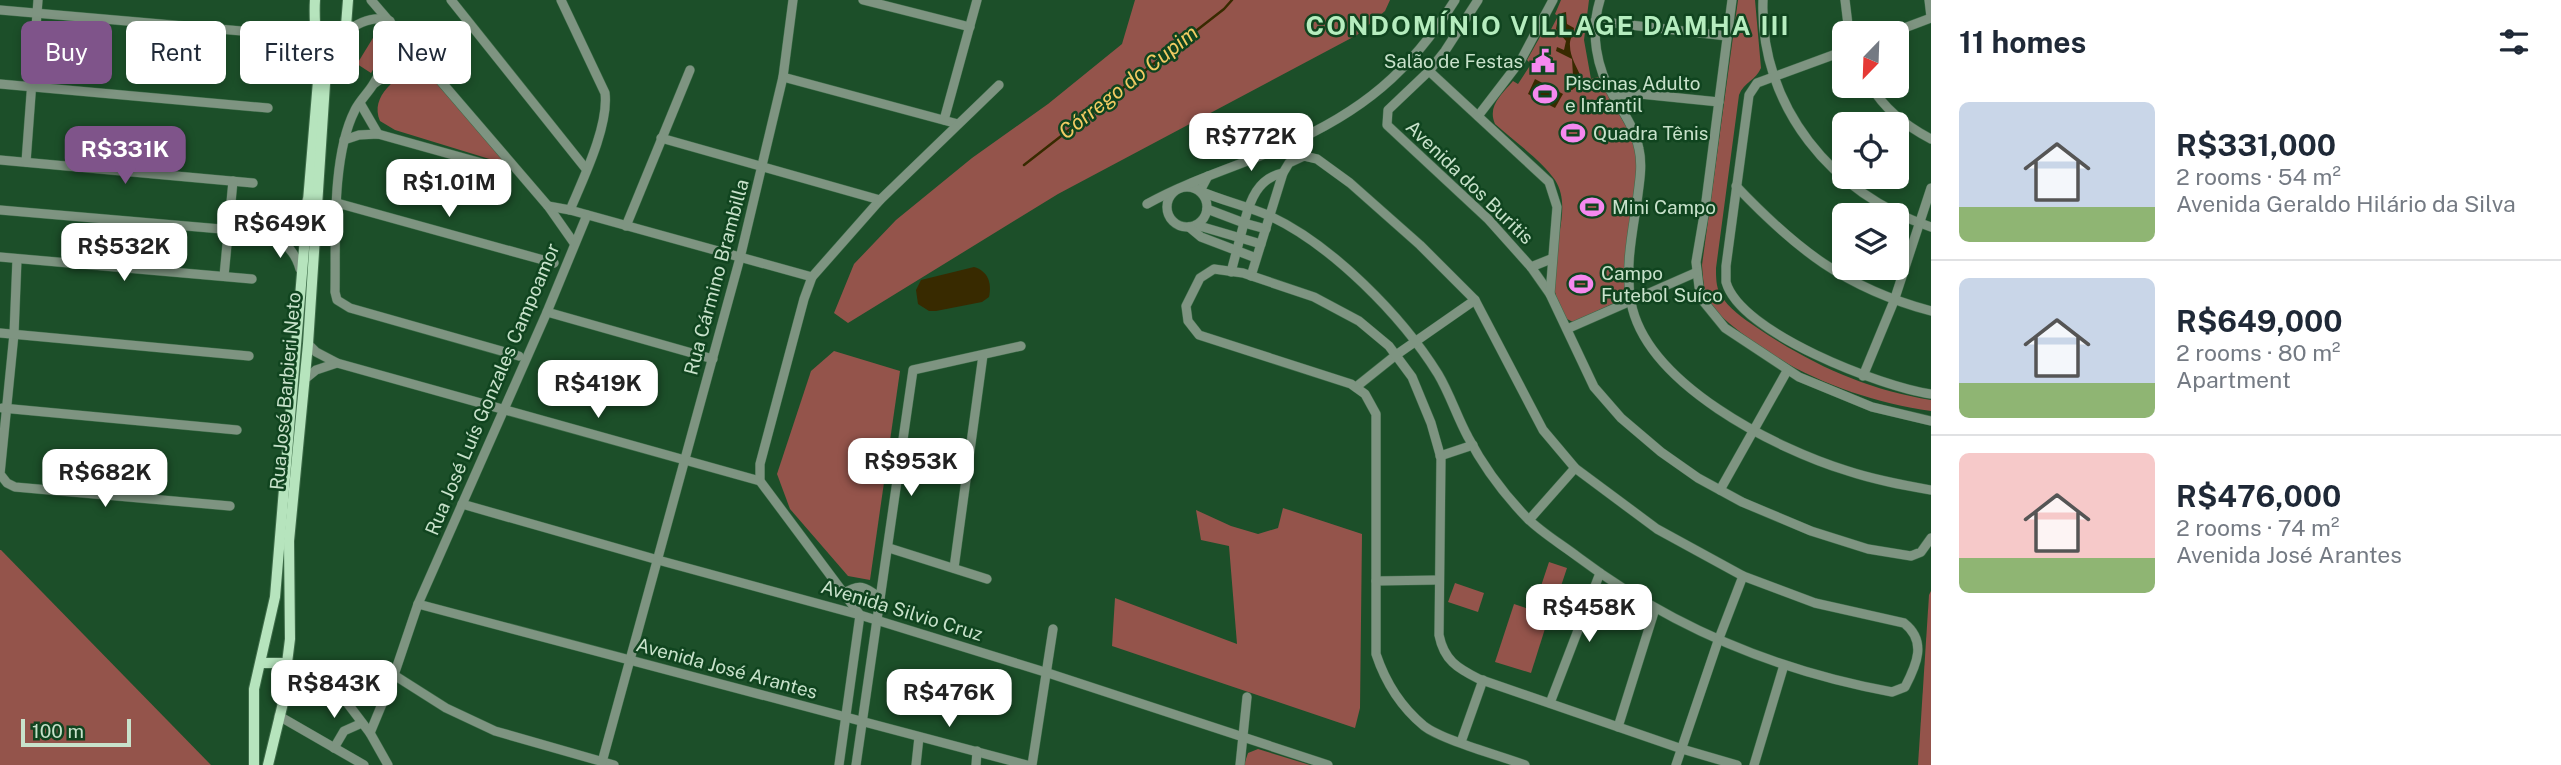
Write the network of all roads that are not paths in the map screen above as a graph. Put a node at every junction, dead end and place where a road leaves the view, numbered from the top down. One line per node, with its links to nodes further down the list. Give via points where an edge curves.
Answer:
1 (38, 0): 19 (street)
2 (315, 0): 22 (main road, Rua José Barbieri Neto)
3 (348, 0): 23 (main road, Rua José Barbieri Neto)
4 (371, 0): 25 (street)
5 (451, 0): 60 (street)
6 (561, 0): 60 (street, via 605,93 607,108)
7 (793, 0): 35 (street, Rua Cármino Brambilla)
8 (863, 0): 29 (street)
9 (977, 0): 29 (street)
10 (1455, 0): 62 (street, via 1406,67 1360,105 1283,147)
11 (1478, 0): 34 (street)
12 (1553, 0): 49 (street, via 1521,60)
13 (1600, 0): 21 (street)
14 (1732, 0): 31 (street)
15 (1763, 0): 36 (street, via 1766,45)
16 (1845, 0): 26 (street)
17 (1929, 0): 20 (street)
18 (0, 10): 19 (street)
19 (37, 13): 30 (street); 43 (street)
20 (1931, 18): 28 (street)
21 (1595, 20): 31 (street); 44 (street, via 1598,59)
22 (313, 21)
23 (345, 21)
24 (388, 21): 27 (street, via 372,19)
25 (390, 21)
26 (1848, 21)
27 (359, 24)
28 (1909, 26)
29 (970, 27): 50 (street)
30 (240, 31)
31 (1727, 36): 46 (street)
32 (1832, 55): 36 (street)
33 (690, 70): 53 (street)
34 (1429, 71): 49 (street); 98 (street, Avenida dos Buritis, via 1388,110 1387,125 1471,202)
35 (783, 76): 50 (street); 59 (street, Rua Cármino Brambilla)
36 (1775, 76): 65 (street, via 1757,83 1749,95); 81 (street, via 1793,118 1825,162 1866,197)
37 (0, 84): 43 (street)
38 (318, 84): 69 (main road, Rua José Barbieri Neto)
39 (325, 84): 116 (main road, Rua José Barbieri Neto)
40 (374, 84): 47 (street)
41 (442, 84): 72 (street)
42 (999, 85): 51 (street)
43 (30, 87): 48 (street); 57 (street)
44 (1612, 95): 46 (street); 108 (street, via 1633,130 1640,156 1628,261)
45 (1880, 98): 54 (street, via 1890,111)
46 (1718, 102): 100 (street)
47 (360, 103): 52 (street); 55 (street)
48 (268, 108)
49 (1478, 116): 96 (street, via 1553,188 1557,207)
50 (944, 120): 51 (street)
51 (958, 124): 70 (street)
52 (378, 134): 55 (street); 58 (street)
53 (661, 138): 59 (street); 82 (street)
54 (1931, 139)
55 (344, 140): 71 (street)
56 (0, 160): 57 (street)
57 (26, 162): 63 (street)
58 (496, 167)
59 (762, 167): 70 (street); 93 (street, Rua Cármino Brambilla)
60 (586, 169): 77 (street)
61 (1283, 173): 75 (street, via 1270,176 1258,187); 79 (street); 107 (street, via 1289,163 1304,156 1317,159 1420,245)
62 (1208, 176): 66 (street); 68 (street)
63 (233, 181): 64 (street); 85 (street)
64 (253, 183)
65 (1736, 186): 109 (street, via 1769,221 1825,267); 125 (street, via 1728,289 1779,334)
66 (1180, 188): 68 (street); 73 (street, via 1170,195); 73 (street, via 1147,204 1157,202)
67 (1931, 188): 81 (street)
68 (1200, 191): 74 (street); 75 (street)
69 (307, 198): 87 (street, via 300,215); 103 (main road, Rua José Barbieri Neto)
70 (880, 200): 104 (street)
71 (337, 204): 97 (street); 121 (street, via 337,300 350,308)
72 (548, 206): 77 (street); 89 (street)
73 (1167, 208): 83 (street, via 1176,225)
74 (1208, 209): 80 (street); 83 (street)
75 (1248, 209): 79 (street); 80 (street)
76 (0, 210): 85 (street)
77 (570, 210): 78 (street)
78 (587, 215): 82 (street); 89 (street, Rua José Luís Gonzales Campoamor)
79 (1270, 217): 86 (street); 115 (street, via 1321,246)
80 (1244, 223): 86 (street); 88 (street)
81 (1919, 223): 84 (street); 109 (street)
82 (626, 226): 93 (street)
83 (1193, 226): 88 (street); 91 (street, via 1201,237)
84 (1931, 227)
85 (229, 229): 87 (street); 101 (street)
86 (1266, 229): 90 (street)
87 (267, 233): 103 (street, via 292,251)
88 (1239, 238): 90 (street); 91 (street)
89 (574, 243): 111 (street, Rua José Luís Gonzales Campoamor)
90 (1261, 244): 94 (street)
91 (1236, 250): 94 (street); 99 (street)
92 (0, 257): 95 (street)
93 (740, 258): 104 (street); 122 (street, Rua Cármino Brambilla)
94 (1256, 258): 102 (street)
95 (17, 259): 101 (street); 114 (street)
96 (1551, 259): 98 (street); 106 (street)
97 (554, 263)
98 (1531, 267): 106 (street, Avenida dos Buritis)
99 (1231, 272): 102 (street); 127 (street, via 1214,269 1200,278 1192,293 1186,306 1188,321 1199,335)
100 (1697, 272): 108 (street); 124 (street, via 1703,301 1725,328)
101 (224, 276): 105 (street)
102 (1251, 276): 119 (street, via 1314,297 1359,321)
103 (303, 277): 163 (main road, Rua José Barbieri Neto, via 275,597)
104 (813, 277): 139 (street, via 760,464)
105 (252, 279)
106 (1550, 294): 112 (street, Avenida dos Buritis)
107 (1475, 300): 115 (street); 137 (street, via 1543,430)
108 (1631, 301): 112 (street); 133 (street, via 1642,333 1665,366)
109 (1894, 301): 110 (street); 125 (street)
110 (1931, 311)
111 (547, 312): 122 (street); 130 (street, Rua José Luís Gonzales Campoamor)
112 (1567, 329): 140 (street, Avenida dos Buritis, via 1584,369 1607,403 1661,452)
113 (0, 333): 114 (street)
114 (14, 334): 120 (street); 129 (street)
115 (1415, 341): 119 (street); 134 (street, via 1439,376)
116 (308, 344): 123 (street); 126 (main road, Rua José Barbieri Neto)
117 (1021, 346): 118 (street)
118 (983, 355): 146 (street, via 913,370); 148 (street)
119 (1396, 355): 127 (street); 135 (street, via 1412,377)
120 (249, 356)
121 (519, 356)
122 (713, 359): 136 (street, Rua Cármino Brambilla)
123 (337, 363): 126 (street); 130 (street)
124 (1787, 370): 131 (street, via 1863,404); 133 (street)
125 (1863, 376): 128 (street)
126 (306, 379): 164 (main road, Rua José Barbieri Neto, via 289,541)
127 (1356, 387): 153 (street, via 1376,414)
128 (1931, 394)
129 (3, 408): 132 (street); 138 (street)
130 (503, 409): 136 (street); 142 (street, Rua José Luís Gonzales Campoamor)
131 (1931, 421)
132 (237, 430)
133 (1753, 431): 140 (street); 141 (street, via 1847,471)
134 (1473, 445): 135 (street); 144 (street, via 1493,478)
135 (1440, 456): 152 (street)
136 (685, 460): 139 (street); 147 (street, Rua Cármino Brambilla)
137 (1575, 468): 144 (street); 150 (street, via 1657,529)
138 (0, 474): 143 (street, via 15,486)
139 (760, 481): 154 (street)
140 (1720, 490): 145 (street, Avenida dos Buritis, via 1788,522 1868,549 1911,556 1921,552)
141 (1931, 490)
142 (462, 503): 147 (street, Avenida Silvio Cruz); 156 (street, Rua José Luís Gonzales Campoamor)
143 (230, 506)
144 (1529, 520): 149 (street)
145 (1931, 538)
146 (889, 548): 148 (street); 155 (street)
147 (658, 560): 158 (street, Avenida Silvio Cruz); 162 (street, Rua Cármino Brambilla)
148 (954, 568): 151 (street)
149 (1600, 573): 157 (street); 170 (street)
150 (1743, 576): 161 (street); 165 (street, via 1815,603 1904,623 1914,631 1919,647 1905,687 1892,692)
151 (987, 579)
152 (1438, 580): 153 (street); 168 (street, via 1441,647 1457,668)
153 (1376, 581): 180 (street, via 1376,654 1383,675 1425,727)
154 (844, 594): 155 (street, via 862,587); 158 (street)
155 (880, 598): 159 (street)
156 (418, 604): 162 (street, Avenida José Arantes); 167 (street, Rua José Luís Gonzales Campoamor)
157 (1655, 609): 161 (street); 176 (street)
158 (860, 615): 159 (street, Avenida Silvio Cruz); 173 (street)
159 (876, 620): 166 (street, Avenida Silvio Cruz); 174 (street)
160 (1053, 629): 166 (street)
161 (1718, 641): 165 (street); 182 (street)
162 (631, 661): 173 (street, Avenida José Arantes); 184 (street, Rua Cármino Brambilla)
163 (262, 663): 164 (main road); 171 (main road, Rua José Barbieri Neto, via 254,689)
164 (287, 663): 172 (main road, Rua José Barbieri Neto, via 289,678); 175 (street, via 329,687)
165 (1784, 665): 200 (street)
166 (1048, 673): 179 (street, Avenida Silvio Cruz); 194 (street)
167 (394, 676): 177 (street, Rua José Luís Gonzales Campoamor); 184 (street, via 495,732)
168 (1483, 680): 170 (street); 180 (street)
169 (1247, 698): 179 (street)
170 (1550, 704): 176 (street)
171 (256, 706): 172 (main road); 186 (main road)
172 (279, 716): 181 (street); 187 (main road)
173 (846, 718): 174 (street, Avenida José Arantes); 190 (street)
174 (862, 721): 178 (street, Avenida José Arantes); 191 (street)
175 (362, 723): 177 (street); 181 (street, via 344,731)
176 (1618, 727): 182 (street)
177 (370, 733): 185 (street)
178 (919, 737): 183 (street, Avenida José Arantes); 192 (street)
179 (1243, 738): 195 (street); 196 (street, Avenida Silvio Cruz)
180 (1461, 743): 197 (street)
181 (334, 748): 188 (street)
182 (1682, 749): 198 (street); 199 (street)
183 (978, 751): 193 (street); 194 (street, Avenida José Arantes)
184 (602, 762): 189 (street)
185 (385, 764)
186 (254, 765)
187 (268, 765)
188 (364, 765)
189 (614, 765)
190 (839, 765)
191 (856, 765)
192 (916, 765)
193 (976, 765)
194 (1029, 765)
195 (1240, 765)
196 (1328, 765)
197 (1525, 765)
198 (1676, 765)
199 (1737, 765)
200 (1754, 765)

